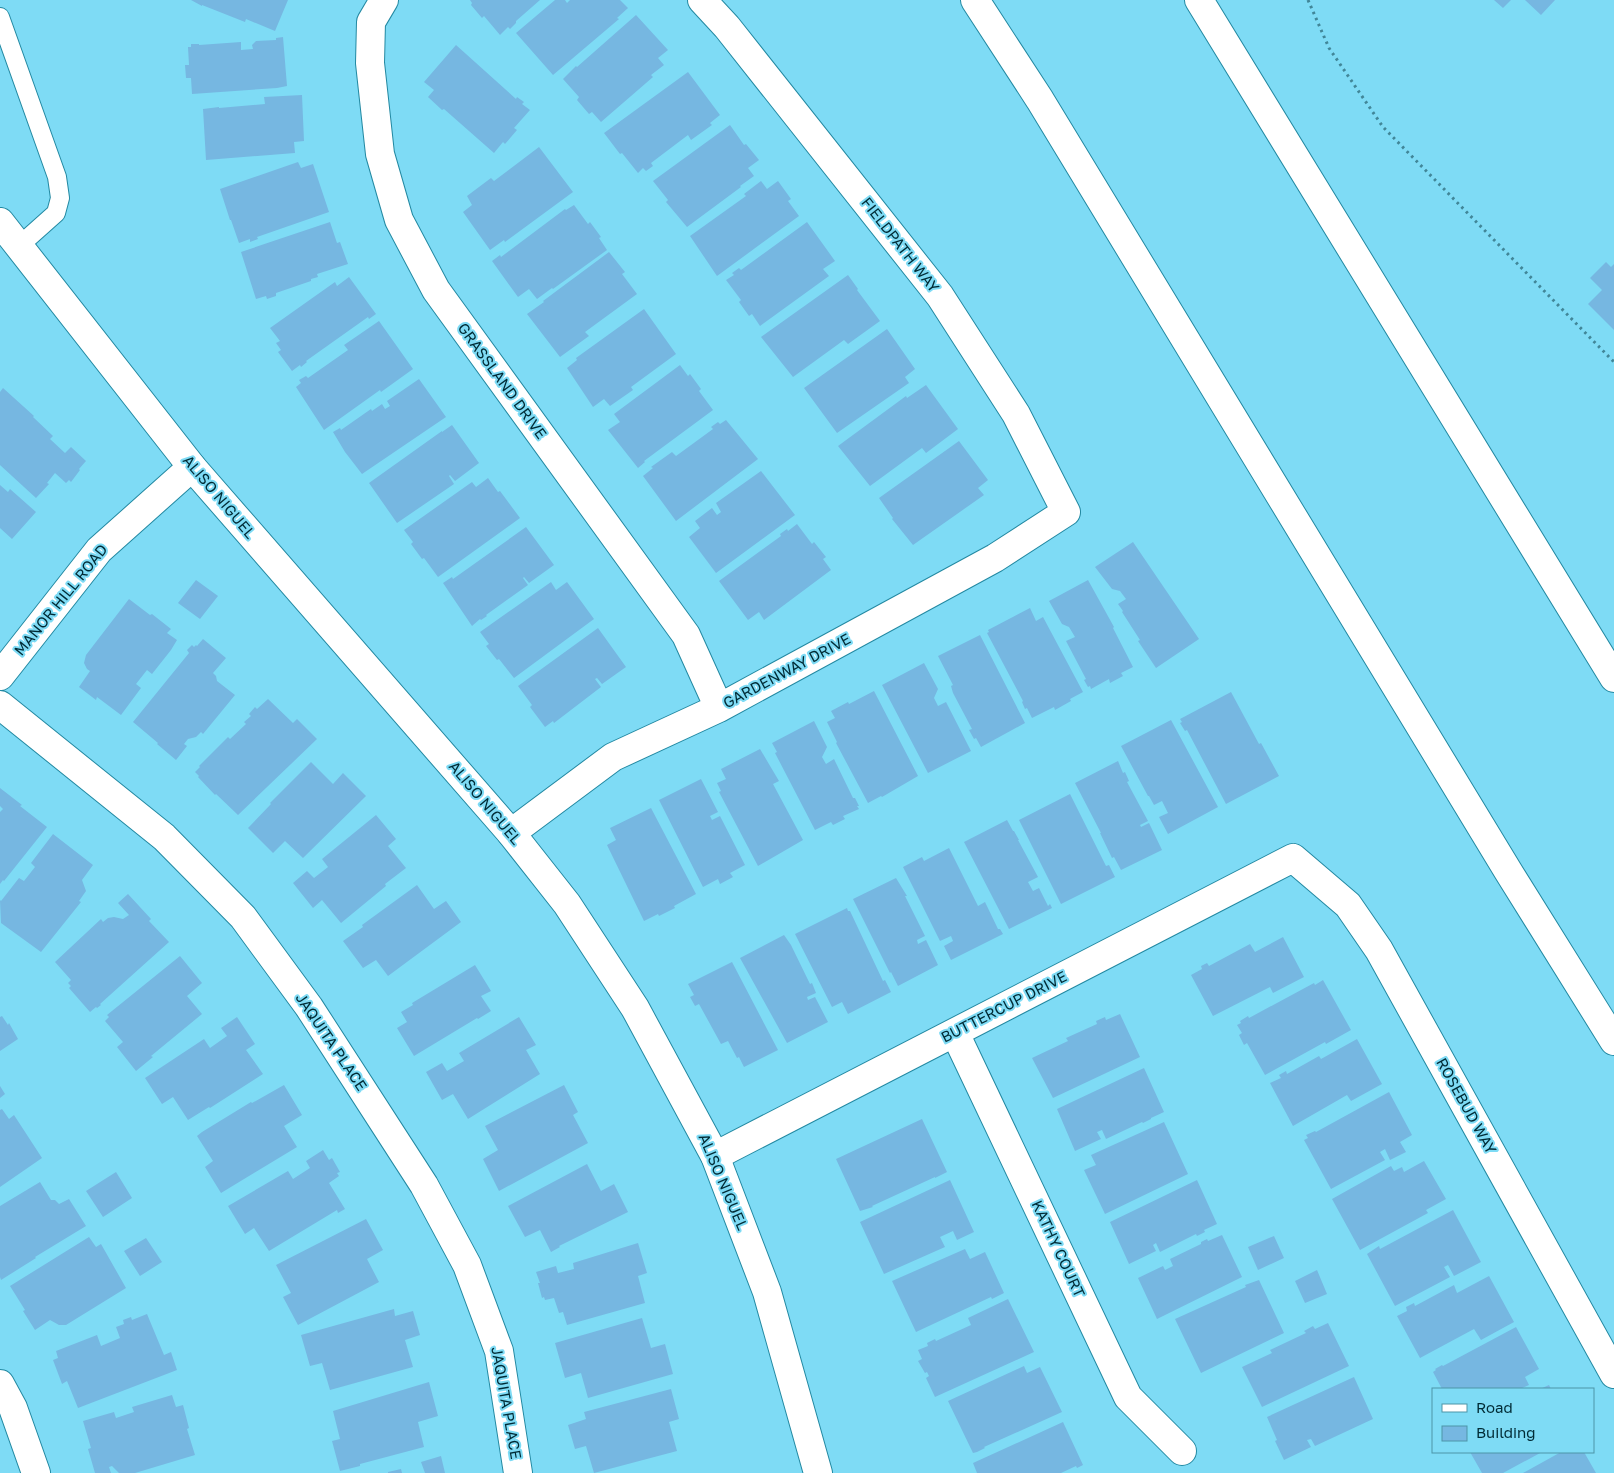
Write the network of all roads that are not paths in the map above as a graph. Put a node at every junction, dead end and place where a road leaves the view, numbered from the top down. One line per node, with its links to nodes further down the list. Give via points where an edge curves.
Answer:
1 (702, 0): 9 (main road, FIELDPATH WAY, via 727,27 940,296 1016,414)
2 (975, 0): 17 (main road, via 1046,109)
3 (1199, 0): 11 (main road)
4 (377, 11): 13 (main road, GRASSLAND DRIVE, via 370,63 380,154 399,220 436,290 686,636)
5 (0, 18): 7 (lane, via 57,177 60,198 56,213)
6 (0, 222): 7 (main road, ALISO NIGUEL)
7 (19, 246): 8 (main road, ALISO NIGUEL)
8 (192, 467): 10 (main road, MANOR HILL ROAD, via 99,550); 14 (main road, ALISO NIGUEL)
9 (1066, 512): 13 (main road, GARDENWAY DRIVE, via 995,558)
10 (0, 676)
11 (1614, 678)
12 (0, 704): 23 (main road, JAQUITA PLACE, via 164,838 243,917 309,1007 424,1185 467,1265 499,1351)
13 (719, 708): 14 (main road, GARDENWAY DRIVE, via 613,757)
14 (511, 833): 18 (main road, ALISO NIGUEL, via 567,904 635,1008)
15 (1292, 858): 16 (main road, BUTTERCUP DRIVE); 19 (main road, ROSEBUD WAY, via 1348,905 1379,950)
16 (955, 1032): 18 (main road, BUTTERCUP DRIVE); 21 (main road, KATHY COURT, via 1128,1398)
17 (1614, 1041)
18 (715, 1156): 24 (main road, ALISO NIGUEL, via 767,1292)
19 (1614, 1374)
20 (0, 1384): 22 (main road, via 13,1408)
21 (1182, 1451)
22 (36, 1473)
23 (518, 1473)
24 (818, 1473)

